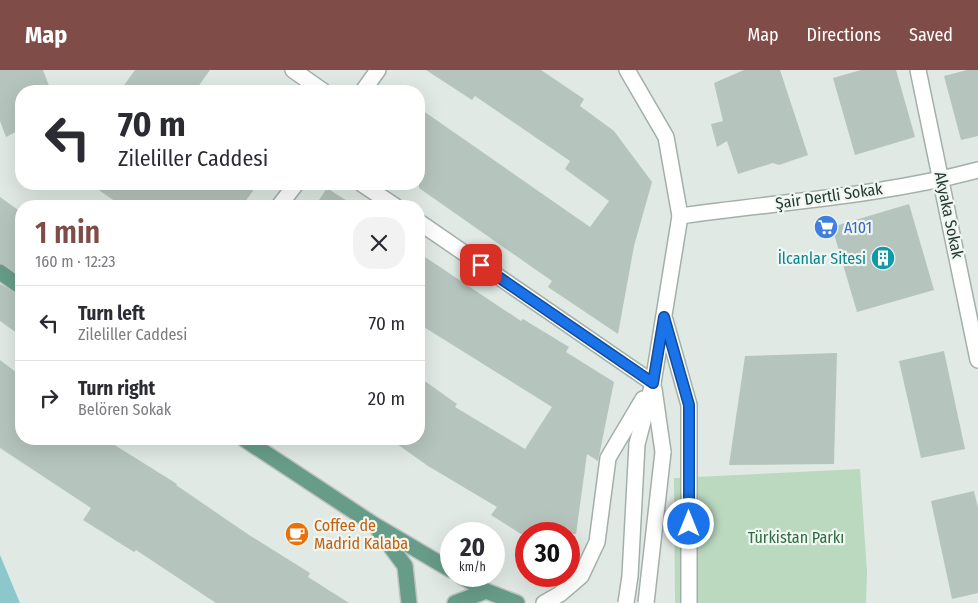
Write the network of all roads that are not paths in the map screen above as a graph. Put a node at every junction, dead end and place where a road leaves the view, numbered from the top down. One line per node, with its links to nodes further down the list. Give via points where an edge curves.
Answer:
1 (292, 70): 5 (street)
2 (378, 70): 6 (street)
3 (627, 70): 13 (street, via 666,137)
4 (918, 70): 8 (street, Akyaka Sokak)
5 (313, 85)
6 (367, 85)
7 (978, 170): 8 (street, Şair Dertli Sokak)
8 (942, 180): 13 (street, Şair Dertli Sokak); 18 (street, Akyaka Sokak)
9 (291, 190): 11 (street)
10 (371, 190): 12 (street)
11 (284, 200)
12 (386, 200)
13 (680, 216): 17 (street)
14 (425, 226): 19 (street)
15 (0, 272): 16 (main road)
16 (15, 283)
17 (664, 317): 19 (street); 31 (street, via 689,405)
18 (978, 360)
19 (653, 383): 28 (street, via 608,458 596,542 581,576); 29 (street, bridge, via 637,444); 30 (street, bridge, via 663,452)
20 (253, 445): 21 (main road)
21 (373, 524): 22 (main road); 25 (main road, via 406,566)
22 (440, 564)
23 (479, 587): 24 (main road)
24 (486, 591): 26 (main road); 27 (main road)
25 (409, 603)
26 (456, 603)
27 (517, 603)
28 (544, 603)
29 (626, 603)
30 (646, 603)
31 (690, 603)

